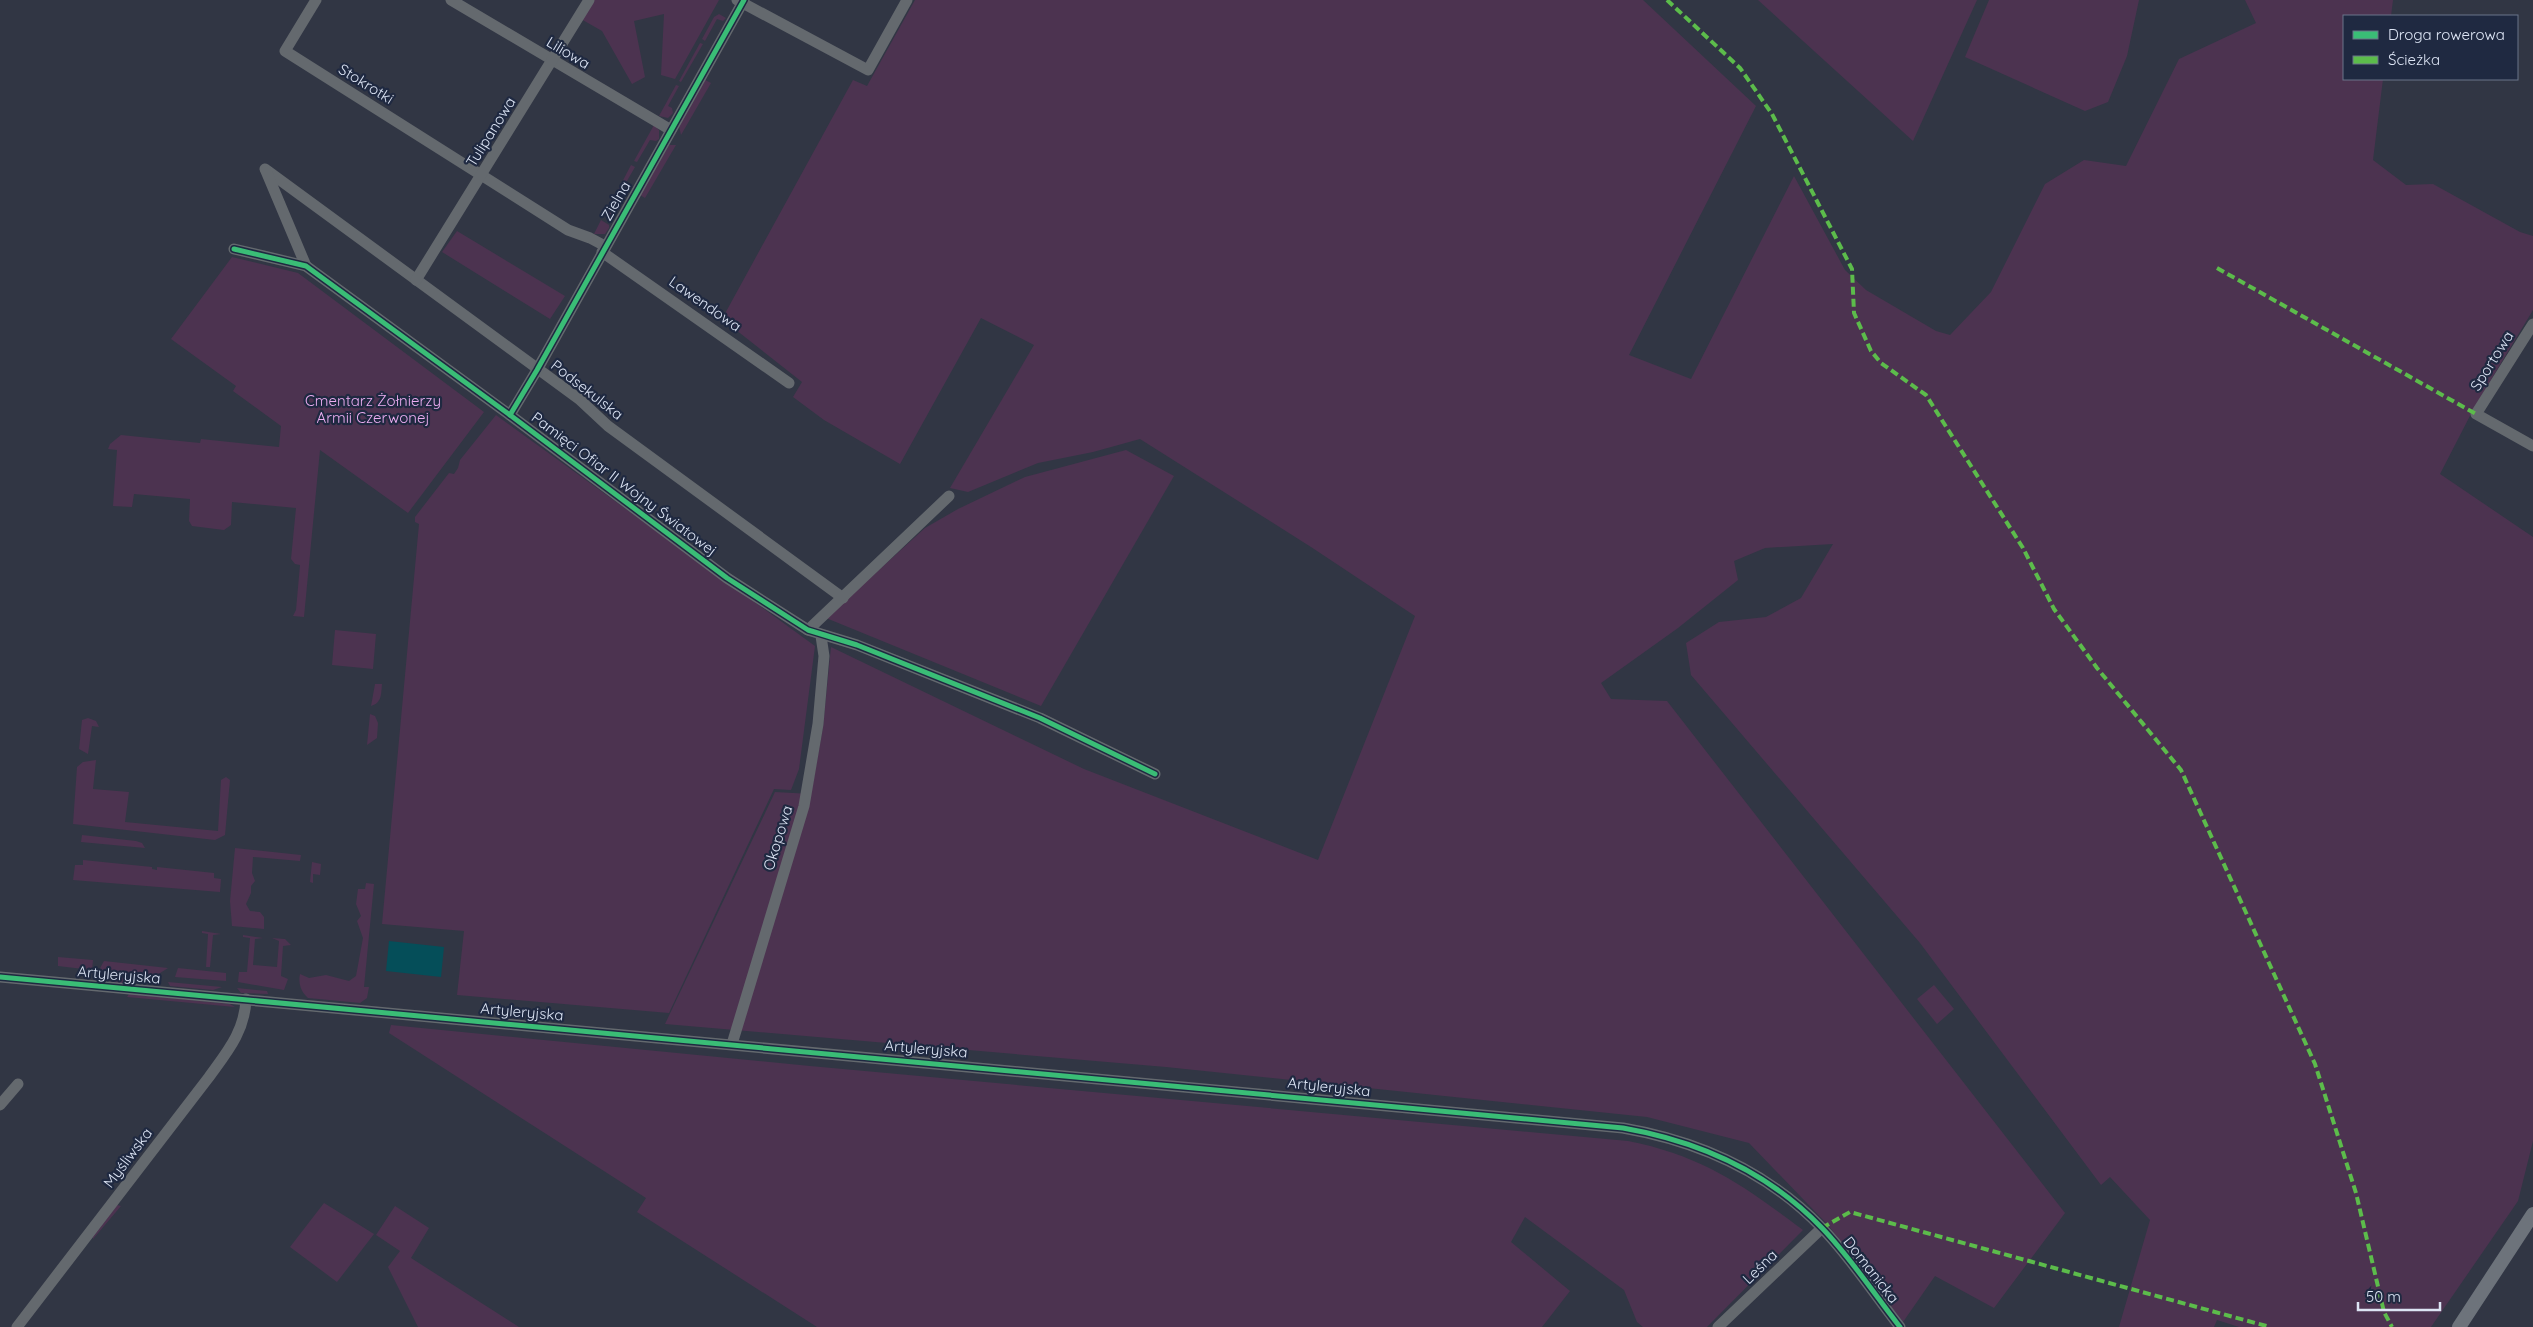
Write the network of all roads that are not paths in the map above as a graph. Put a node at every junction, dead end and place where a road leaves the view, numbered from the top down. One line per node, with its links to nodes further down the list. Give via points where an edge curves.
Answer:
1 (316, 0): 8 (street, Stokrotki, via 285,52)
2 (451, 0): 6 (street, Liliowa)
3 (589, 0): 6 (street, Tulipanowa)
4 (906, 0): 5 (street, via 868,70)
5 (741, 1): 7 (street, Zielna)
6 (553, 61): 7 (street, Liliowa); 8 (street, Tulipanowa)
7 (671, 130): 10 (street, Zielna)
8 (481, 175): 10 (street, Lawendowa, via 568,230 590,238); 12 (street, Tulipanowa)
9 (234, 248): 11 (street, Pamięci Ofiar II Wojny Światowej)
10 (603, 249): 14 (street, Zielna); 15 (street, Lawendowa)
11 (306, 266): 12 (street, Podsekulska, via 265,169); 16 (street, Pamięci Ofiar II Wojny Światowej)
12 (416, 280): 14 (street, Podsekulska)
13 (2533, 324): 17 (street, Sportowa, via 2476,414)
14 (538, 370): 16 (street, Zielna); 19 (street, Podsekulska, via 579,399 623,437)
15 (789, 383)
16 (510, 414): 20 (street, Pamięci Ofiar II Wojny Światowej, via 728,578)
17 (2533, 446)
18 (949, 496): 19 (street)
19 (843, 598): 20 (street)
20 (808, 630): 21 (street, Pamięci Ofiar II Wojny Światowej)
21 (821, 636): 22 (street, Pamięci Ofiar II Wojny Światowej, via 856,645 1040,718); 25 (street, Okopowa, via 824,656 818,724 804,806)
22 (1155, 774)
23 (0, 977): 24 (street, Artyleryjska)
24 (246, 999): 25 (street, Artyleryjska); 30 (street, Myśliwska, via 245,1016 231,1047)
25 (732, 1044): 29 (street, Artyleryjska, via 1623,1128 1671,1138 1736,1164 1765,1181)
26 (18, 1084): 27 (street)
27 (0, 1105)
28 (2533, 1214): 33 (main road)
29 (1822, 1228): 31 (street, Leśna); 32 (street, Domanicka)
30 (17, 1327)
31 (1718, 1327)
32 (1900, 1327)
33 (2459, 1327)

